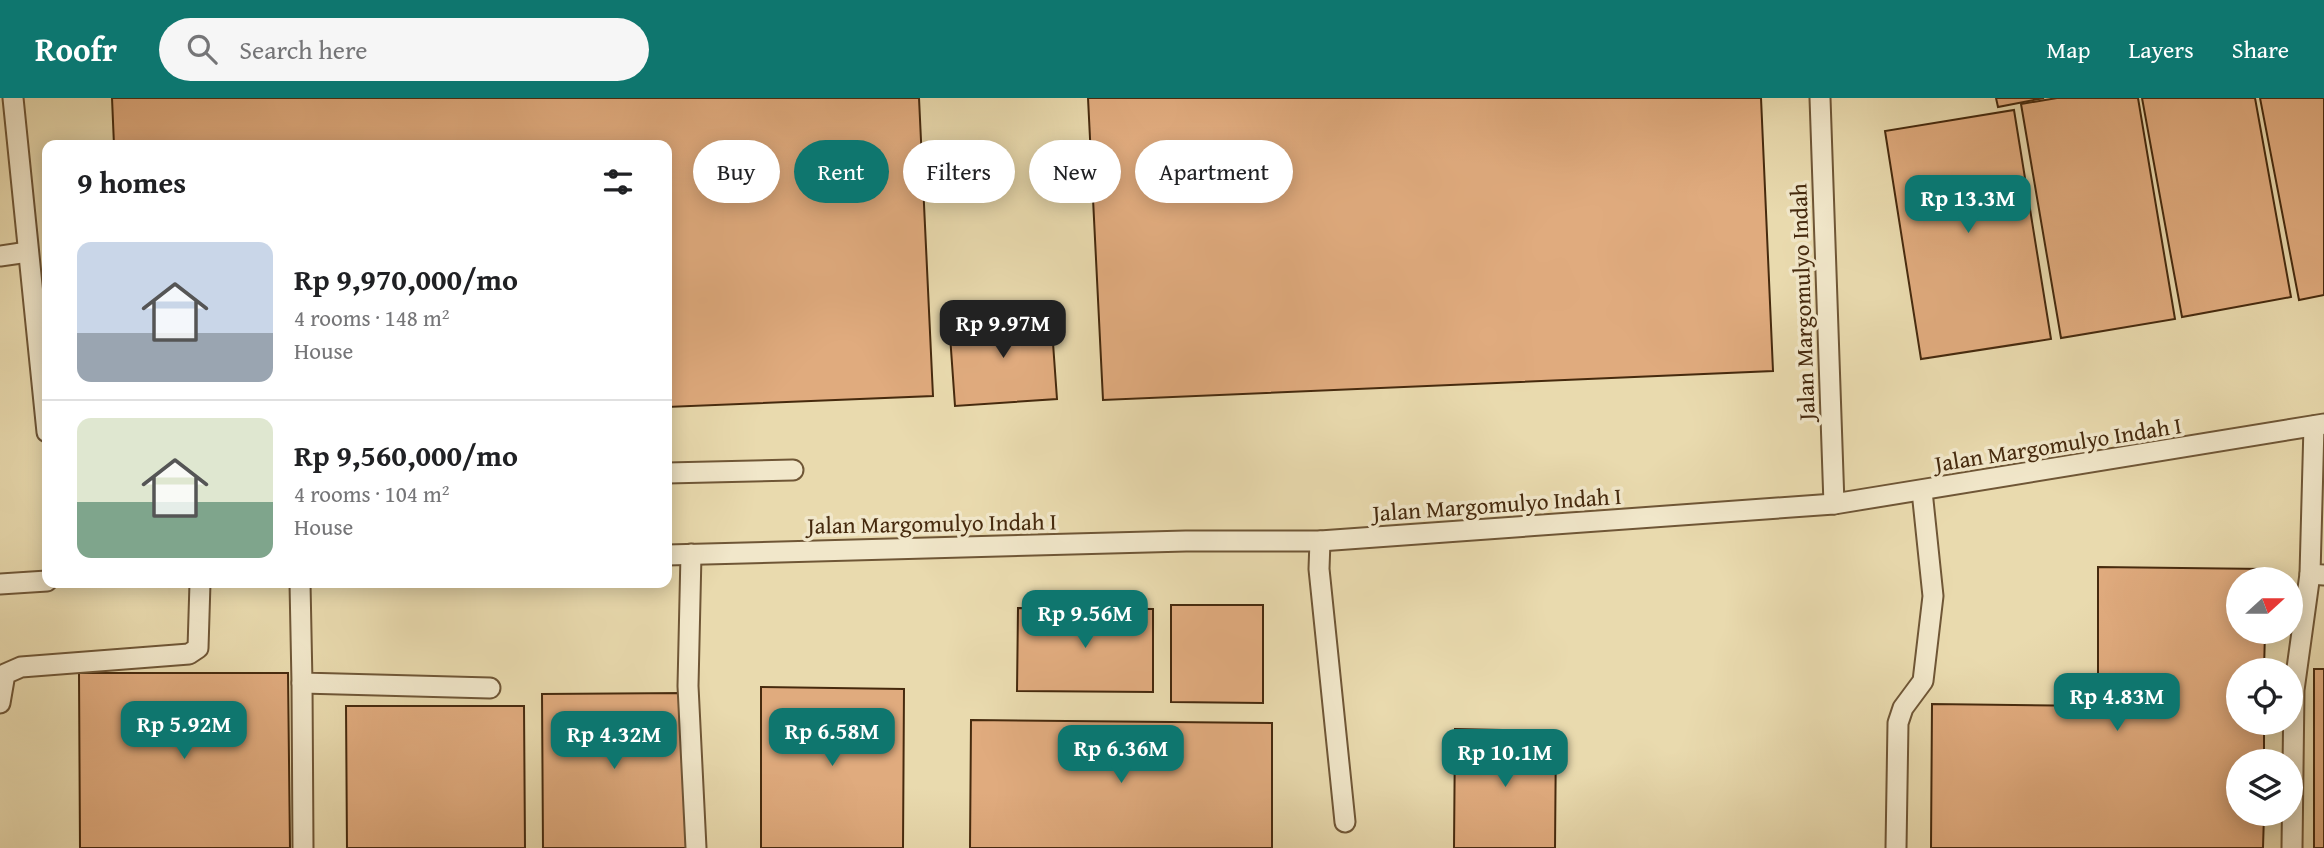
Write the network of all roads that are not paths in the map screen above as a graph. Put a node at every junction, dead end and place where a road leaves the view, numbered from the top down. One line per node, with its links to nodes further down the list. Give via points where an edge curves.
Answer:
1 (13, 98): 3 (lane)
2 (1820, 98): 10 (lane, Jalan Margomulyo Indah)
3 (28, 252): 4 (lane); 5 (lane)
4 (0, 256)
5 (42, 385)
6 (2319, 425): 9 (lane, Jalan Margomulyo Indah I); 14 (lane)
7 (793, 470): 8 (lane)
8 (672, 473)
9 (1922, 491): 10 (lane, Jalan Margomulyo Indah I); 25 (lane, via 1933,596 1923,681 1898,723)
10 (1834, 504): 11 (lane, Jalan Margomulyo Indah I)
11 (1320, 541): 12 (lane, Jalan Margomulyo Indah I); 22 (lane)
12 (691, 554): 13 (lane, Jalan Margomulyo Indah I); 24 (lane, via 688,686)
13 (672, 555)
14 (2317, 575): 26 (lane, via 2294,690)
15 (42, 581): 16 (lane)
16 (0, 583)
17 (201, 588): 21 (lane, via 198,648 189,654 21,667 5,674)
18 (300, 588): 19 (lane)
19 (302, 683): 20 (lane); 23 (lane)
20 (490, 688)
21 (0, 703)
22 (1345, 822)
23 (303, 848)
24 (696, 848)
25 (1896, 848)
26 (2292, 848)

